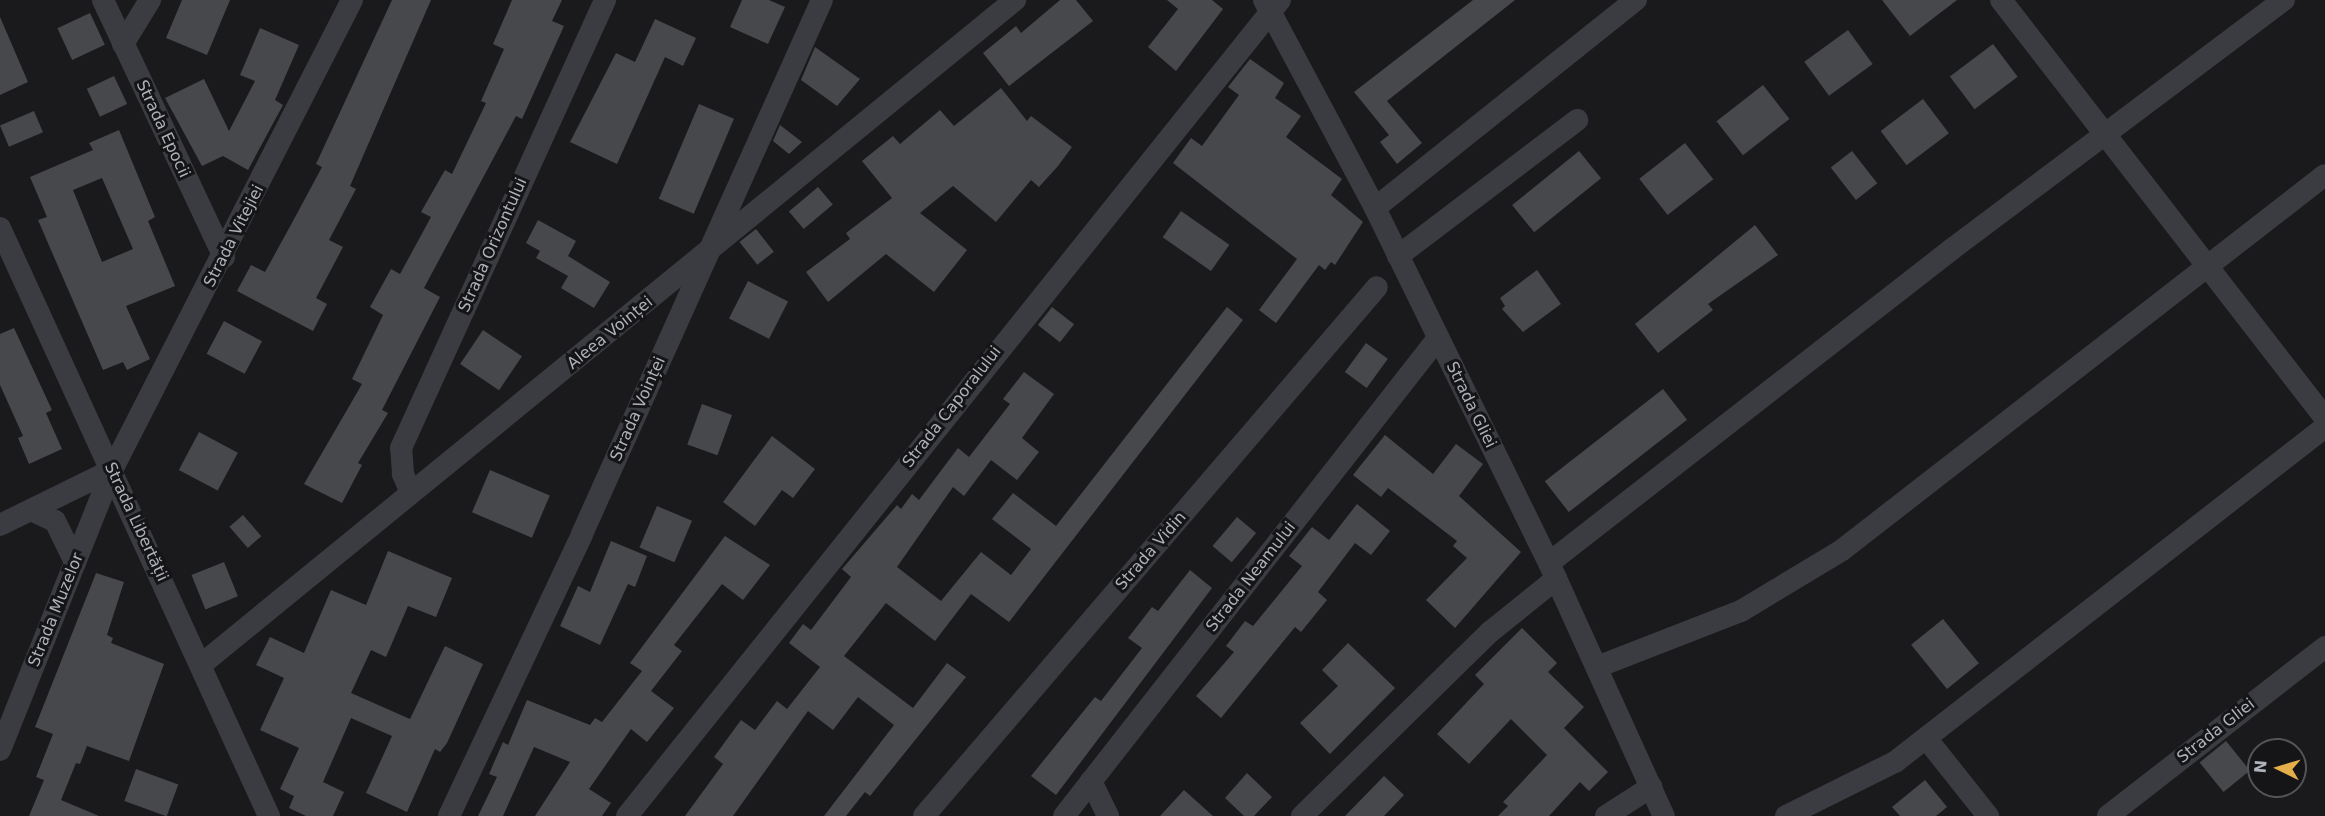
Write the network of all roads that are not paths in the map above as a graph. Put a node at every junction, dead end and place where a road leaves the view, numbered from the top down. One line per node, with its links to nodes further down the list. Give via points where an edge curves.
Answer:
1 (103, 0): 11 (street, Strada Epocii)
2 (150, 0): 11 (street)
3 (352, 0): 19 (street, Strada Vitejiei)
4 (604, 0): 26 (street, Strada Orizontului, via 401,448 403,474)
5 (822, 0): 17 (street, Strada Voinței)
6 (1015, 0): 17 (street, Aleea Voinței)
7 (1636, 0): 15 (street)
8 (2001, 0): 13 (street)
9 (2284, 0): 13 (street)
10 (1271, 3): 15 (street, Strada Gliei); 41 (street, Strada Caporalului)
11 (123, 44): 19 (street, Strada Epocii)
12 (1577, 120): 18 (street)
13 (2106, 137): 20 (street); 30 (street, via 1952,249)
14 (2325, 176): 20 (street)
15 (1375, 208): 18 (street, Strada Gliei)
16 (0, 228): 25 (street, Strada Libertății)
17 (708, 254): 26 (street, Aleea Voinței); 40 (street, Strada Voinței)
18 (1398, 256): 22 (street, Strada Gliei)
19 (224, 257): 25 (street, Strada Vitejiei)
20 (2204, 265): 23 (street); 33 (street, via 1822,563 1741,611)
21 (1377, 287): 42 (street, Strada Vidin)
22 (1438, 338): 30 (street, Strada Gliei); 36 (street, Strada Neamului)
23 (2325, 418)
24 (2325, 427): 34 (street)
25 (112, 471): 27 (street); 29 (street, Strada Muzelor); 32 (street, Strada Libertății)
26 (411, 493): 32 (street, Aleea Voinței)
27 (31, 510): 28 (street); 29 (street, via 55,521)
28 (0, 525)
29 (75, 562): 35 (street, Strada Muzelor)
30 (1553, 572): 33 (street, Strada Gliei); 45 (street)
31 (2325, 647): 38 (street, Strada Gliei)
32 (202, 664): 39 (street, Strada Libertății)
33 (1597, 668): 37 (street, Strada Gliei)
34 (1926, 738): 48 (street, via 1872,775); 49 (street)
35 (2, 741)
36 (1091, 781): 43 (street, Strada Neamului); 44 (street)
37 (1651, 787): 46 (street); 47 (street, Strada Gliei)
38 (2116, 813)
39 (269, 816)
40 (449, 816)
41 (627, 816)
42 (924, 816)
43 (1064, 816)
44 (1108, 816)
45 (1302, 816)
46 (1606, 816)
47 (1664, 816)
48 (1785, 816)
49 (1988, 816)

